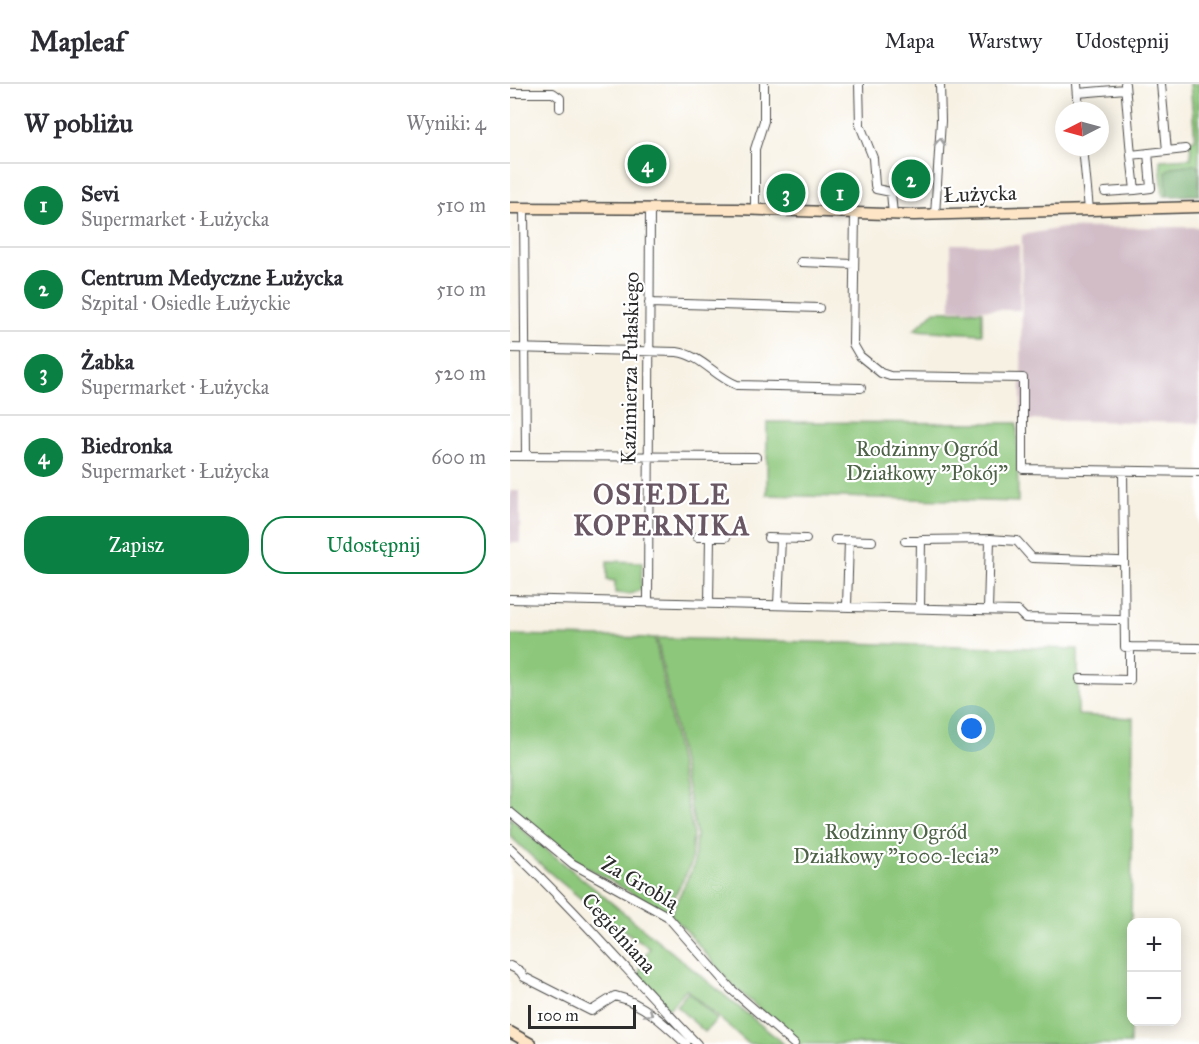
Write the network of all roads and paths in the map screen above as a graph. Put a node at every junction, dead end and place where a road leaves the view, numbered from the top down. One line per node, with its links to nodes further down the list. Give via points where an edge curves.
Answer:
1 (764, 84): 22 (street, via 764,122 755,149)
2 (859, 84): 25 (street, via 861,125 873,158 875,187 891,192)
3 (940, 84): 26 (street, one-way to 3)
4 (1077, 84): 8 (street)
5 (1161, 84): 12 (street)
6 (1125, 86): 8 (street); 14 (street)
7 (510, 93): 10 (street, via 554,93 560,98)
8 (1078, 93): 9 (street)
9 (1078, 102)
10 (560, 108)
11 (1185, 149): 12 (street)
12 (1167, 151): 13 (street)
13 (1148, 153): 14 (street); 16 (street, via 1151,188)
14 (1131, 154): 16 (street)
15 (1084, 156): 23 (street)
16 (1135, 190): 17 (street)
17 (1104, 192)
18 (1199, 207): 23 (street, Łużycka)
19 (510, 208): 20 (street, Łużycka)
20 (525, 208): 21 (street, Łużycka); 32 (street)
21 (650, 209): 22 (street, Łużycka); 29 (street, Kazimierza Pułaskiego)
22 (755, 210): 24 (street, Łużycka)
23 (1089, 210): 26 (street, Łużycka)
24 (855, 213): 25 (street, Łużycka); 28 (street)
25 (893, 215): 26 (street, Łużycka)
26 (935, 215)
27 (801, 262): 28 (street)
28 (854, 264): 39 (street, via 853,344 860,356 881,373 1023,378 1023,469)
29 (649, 303): 30 (street); 33 (street, Kazimierza Pułaskiego)
30 (819, 308)
31 (510, 348): 32 (street)
32 (525, 348): 33 (street); 36 (street)
33 (648, 351): 34 (street, via 689,353 737,385); 37 (street, Kazimierza Pułaskiego)
34 (861, 388)
35 (510, 456): 36 (street)
36 (526, 456): 37 (street)
37 (647, 457): 38 (street); 55 (street, Kazimierza Pułaskiego)
38 (756, 457)
39 (1123, 471): 40 (street); 62 (street, via 1125,647)
40 (1199, 472)
41 (697, 537): 42 (street)
42 (710, 537): 43 (street); 56 (street)
43 (726, 537)
44 (768, 538): 45 (street)
45 (781, 539): 46 (street); 57 (street)
46 (806, 539)
47 (835, 540): 48 (street)
48 (849, 540): 50 (street); 58 (street)
49 (990, 540): 52 (street); 53 (street, via 1017,541 1032,558); 60 (street)
50 (872, 541)
51 (905, 541): 52 (street)
52 (921, 542): 59 (street)
53 (1118, 561)
54 (510, 599): 55 (street)
55 (648, 600): 56 (street)
56 (709, 602): 57 (street)
57 (778, 604): 58 (street)
58 (847, 606): 59 (street)
59 (920, 608): 60 (street)
60 (988, 610): 61 (street, via 1018,611 1025,618)
61 (1119, 620)
62 (1130, 647): 63 (street); 64 (street, via 1130,680)
63 (1199, 648)
64 (1080, 679)
65 (510, 812): 72 (street, Za Groblą, via 573,864 667,916 731,989)
66 (510, 848): 71 (street, Cegielniana, via 572,907)
67 (510, 966): 70 (street, one-way to 70, via 591,1011 615,996 634,1004)
68 (510, 1032): 69 (street)
69 (531, 1044)
70 (686, 1044)
71 (697, 1044)
72 (794, 1044)

